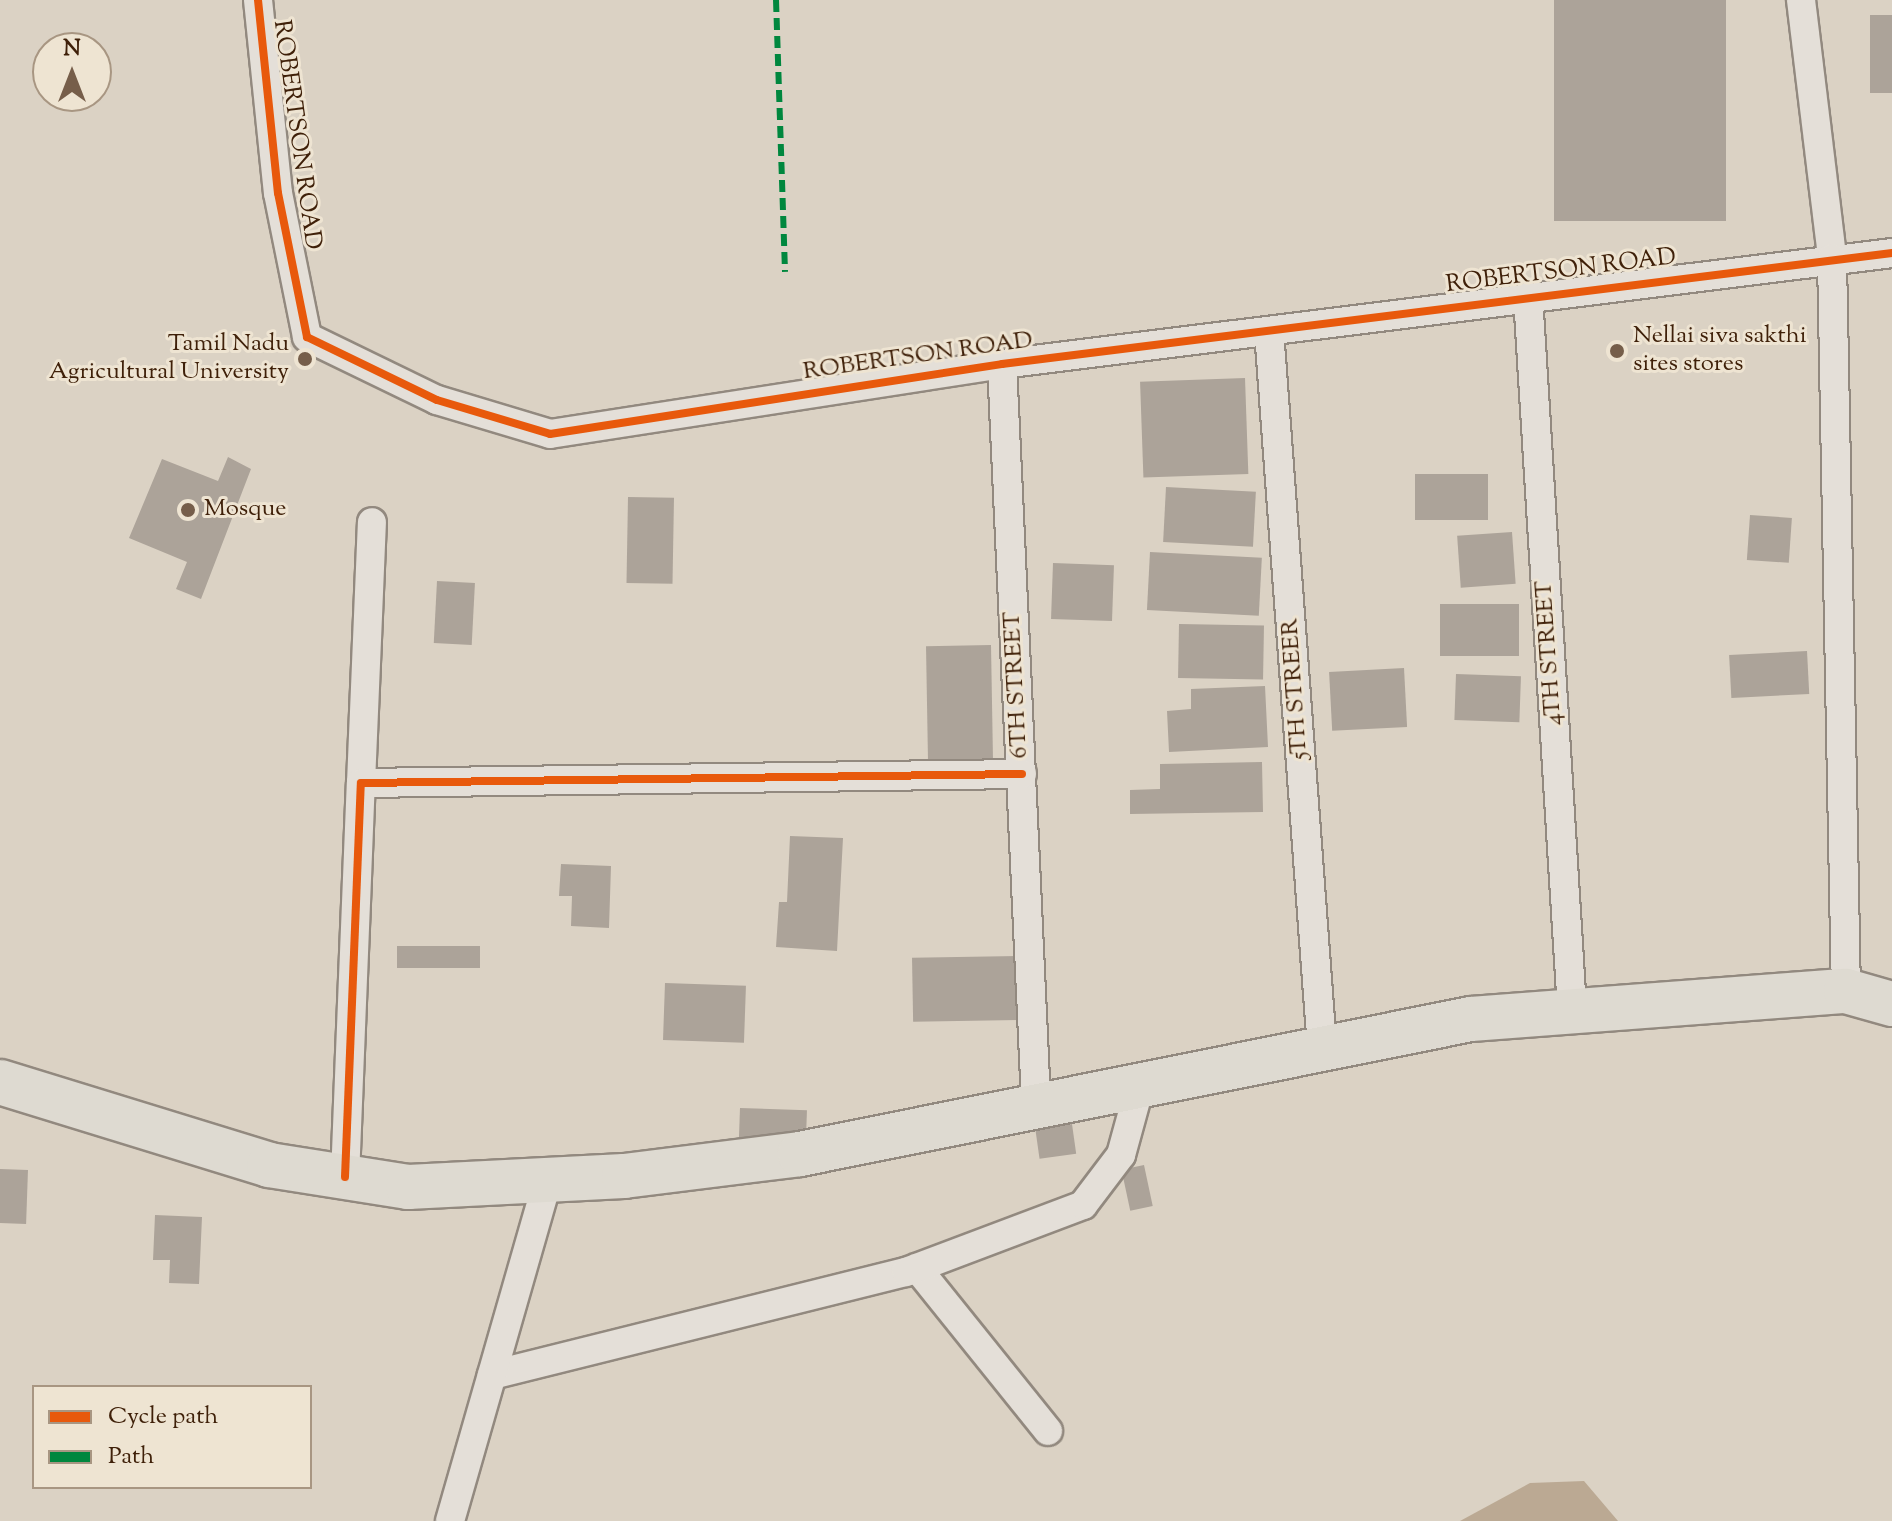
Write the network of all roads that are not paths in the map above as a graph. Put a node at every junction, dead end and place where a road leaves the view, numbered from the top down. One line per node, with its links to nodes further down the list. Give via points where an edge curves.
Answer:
1 (258, 0): 7 (street, ROBERTSON ROAD, via 278,193 307,337 437,400 550,434)
2 (1801, 0): 4 (street)
3 (1892, 253): 4 (street, ROBERTSON ROAD)
4 (1832, 258): 5 (street, ROBERTSON ROAD); 11 (street)
5 (1528, 296): 6 (street, ROBERTSON ROAD); 13 (street, 4TH STREET)
6 (1269, 331): 7 (street, ROBERTSON ROAD); 14 (street, 5TH STREER)
7 (1002, 364): 9 (street, 6TH STREET)
8 (372, 522): 10 (street)
9 (1022, 774): 10 (street); 17 (street, 6TH STREET)
10 (361, 783): 18 (street)
11 (1846, 991): 12 (main road); 13 (main road)
12 (1892, 1004)
13 (1572, 1010): 14 (main road, via 1471,1019)
14 (1322, 1047): 16 (main road)
15 (0, 1082): 18 (main road, via 269,1165)
16 (1141, 1082): 17 (main road); 20 (street, via 1121,1155 1083,1205)
17 (1036, 1102): 19 (main road, via 800,1154)
18 (345, 1177): 19 (main road, via 408,1187)
19 (548, 1180): 21 (street)
20 (917, 1268): 21 (street); 22 (street)
21 (492, 1375): 23 (street)
22 (1048, 1431)
23 (450, 1521)

